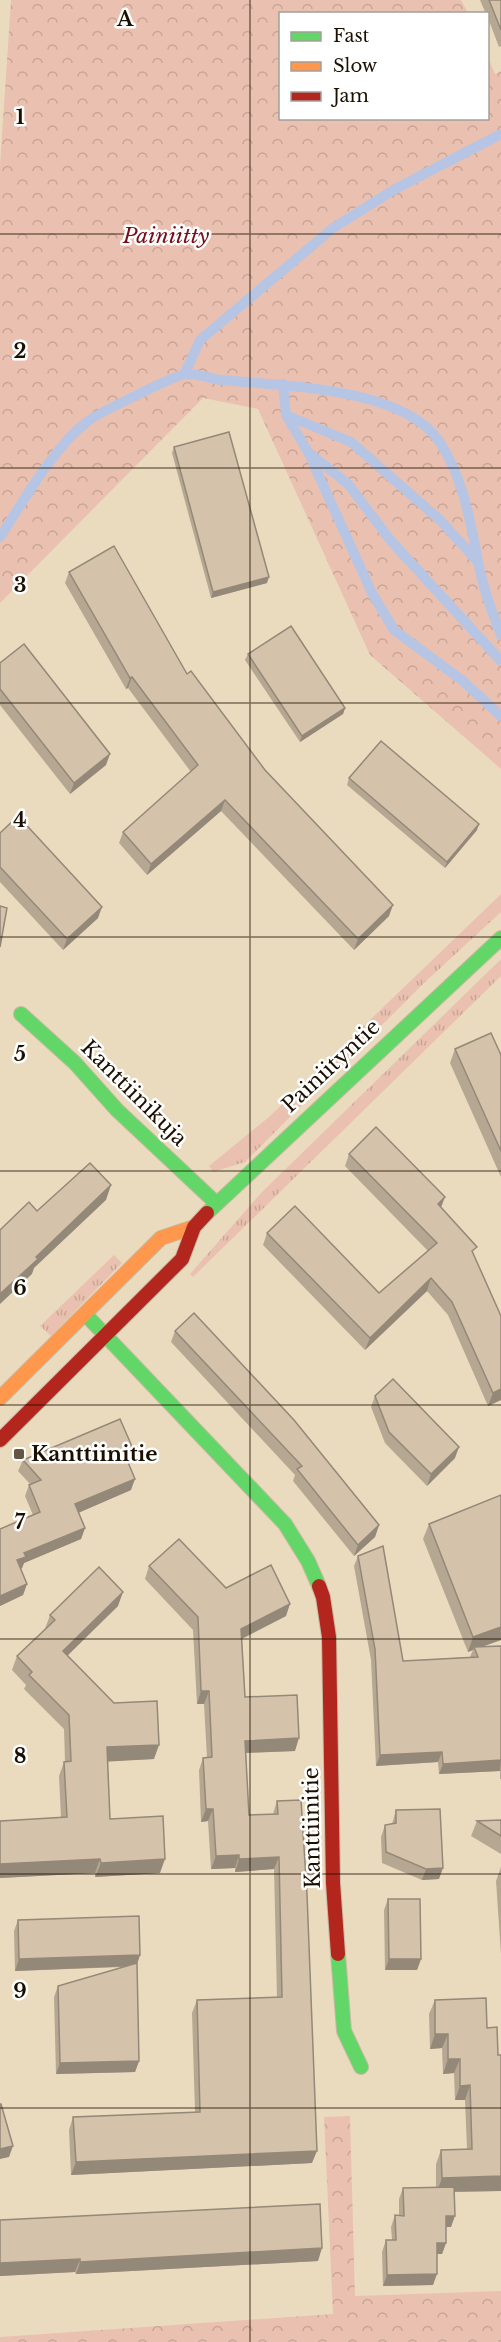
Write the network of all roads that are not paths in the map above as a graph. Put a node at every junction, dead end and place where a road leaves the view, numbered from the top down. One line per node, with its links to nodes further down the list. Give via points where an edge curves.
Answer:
1 (501, 938): 3 (street, Painiityntie)
2 (21, 1014): 3 (street, Kanttiinikuja)
3 (216, 1203): 4 (street, Painiityntie)
4 (194, 1227): 5 (street, Painiityntie, via 161,1238); 6 (street, Painiityntie, via 182,1258)
5 (85, 1314): 6 (street, Kanttiinitie); 7 (street, Painiityntie)
6 (106, 1336): 8 (street, Painiityntie); 9 (street, Kanttiinitie, via 285,1524 308,1561 323,1597 328,1637 333,1883 344,2031)
7 (0, 1398)
8 (0, 1440)
9 (361, 2067)

